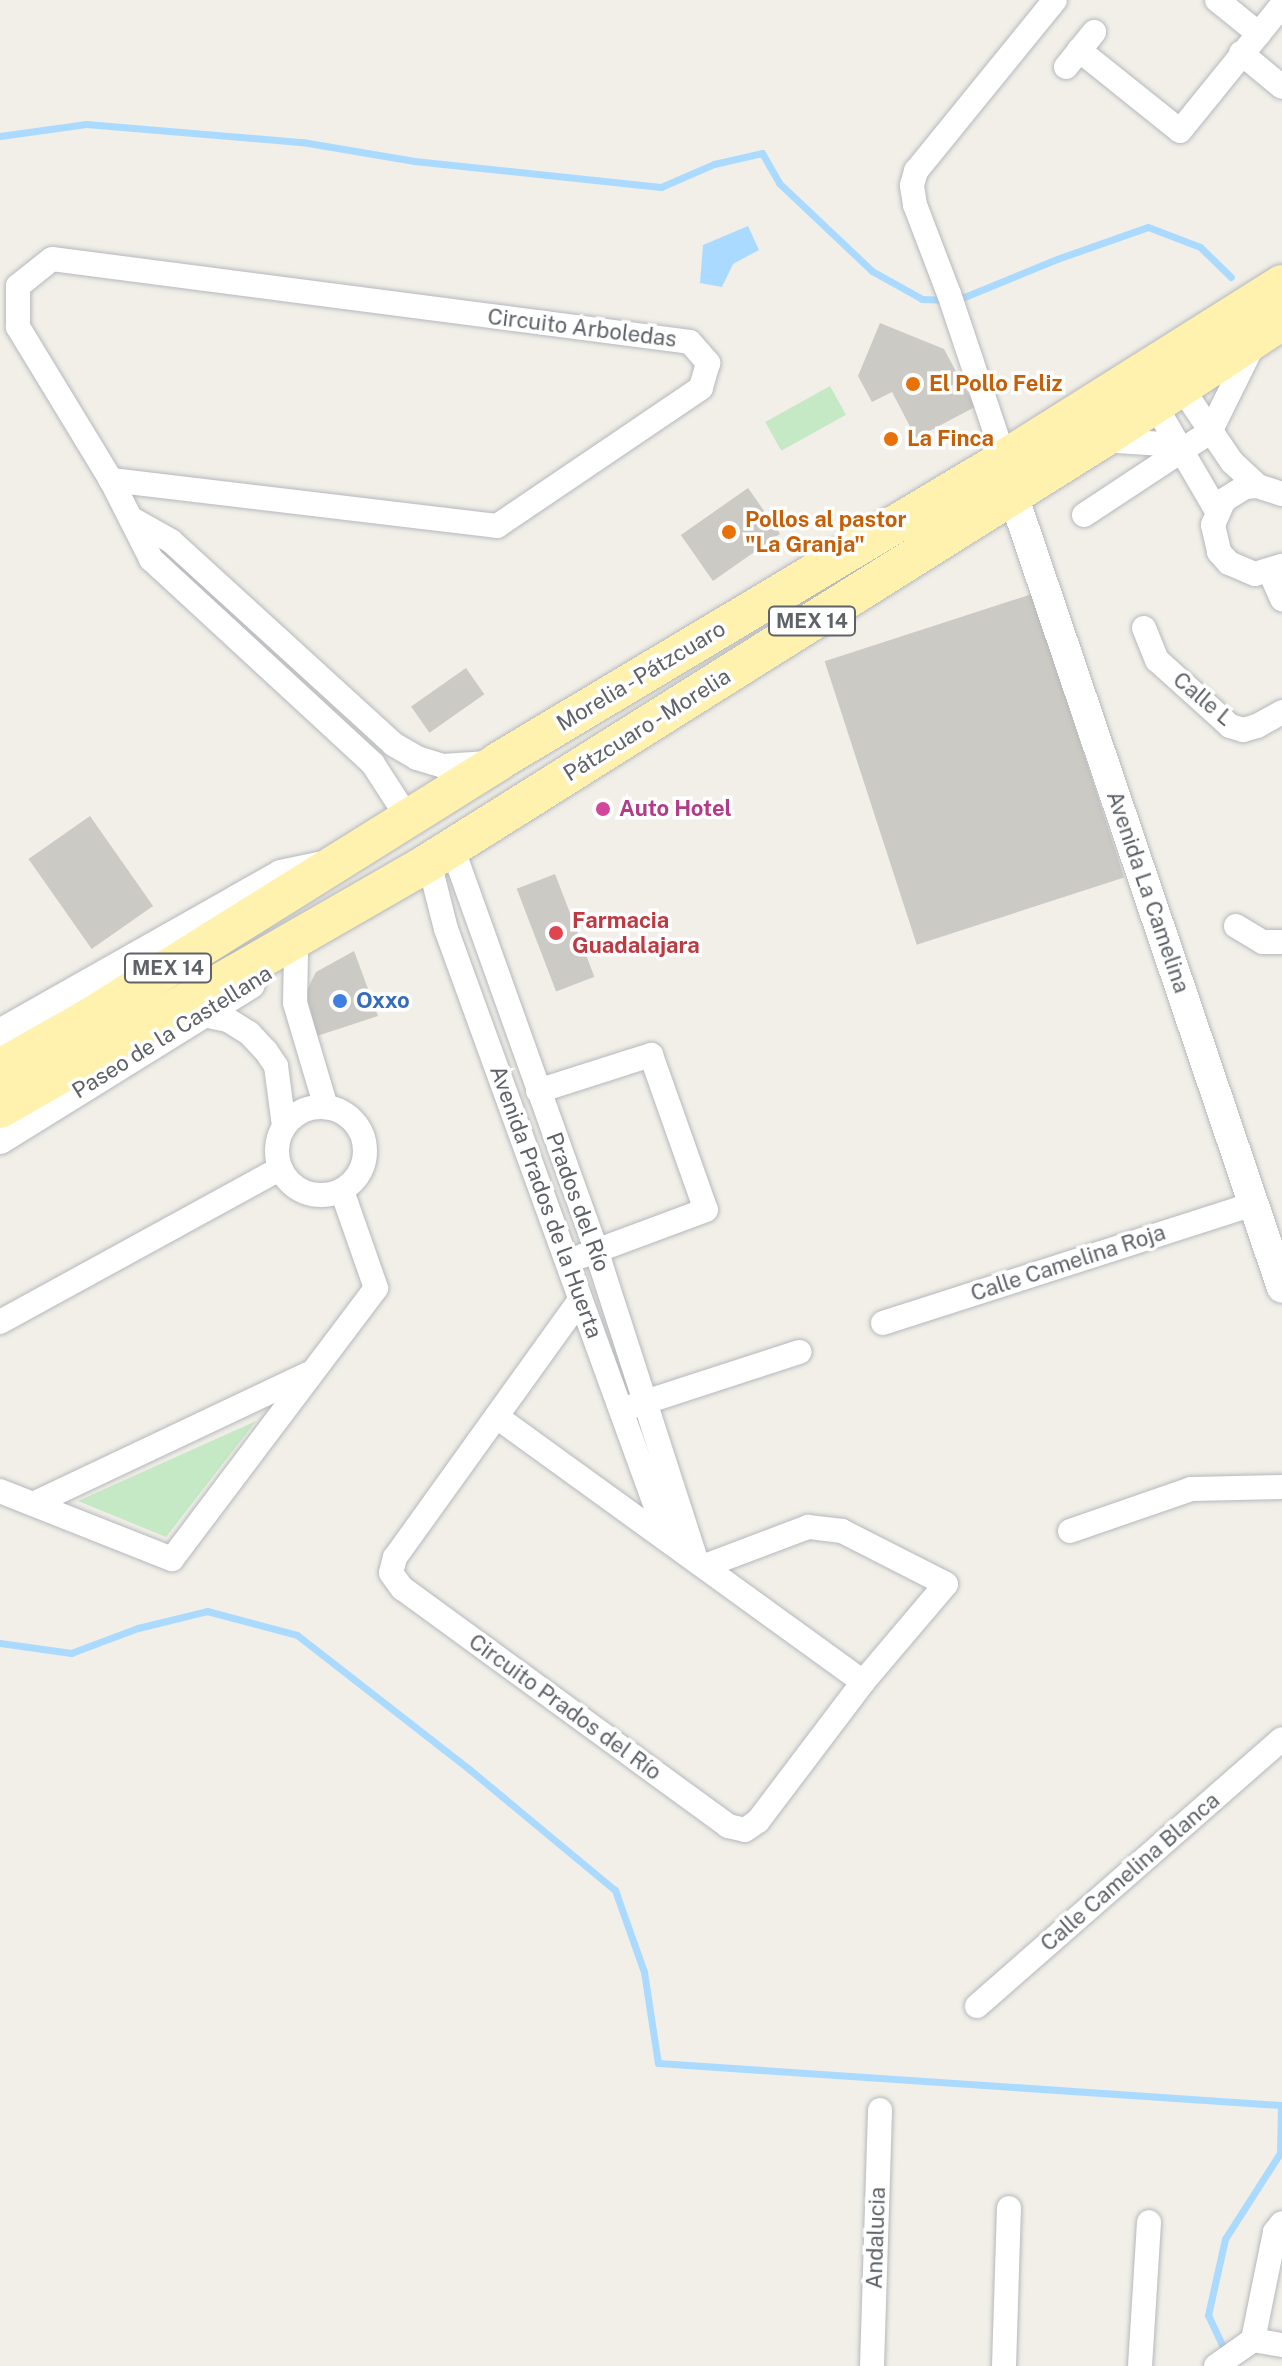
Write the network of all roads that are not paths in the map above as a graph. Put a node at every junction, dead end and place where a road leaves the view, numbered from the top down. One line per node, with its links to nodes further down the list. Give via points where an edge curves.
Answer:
1 (1055, 0): 15 (street, via 916,171 912,185)
2 (1217, 0): 4 (street)
3 (1282, 5): 4 (street)
4 (1259, 34): 6 (street)
5 (1080, 50): 6 (street, via 1180,131)
6 (1241, 53): 7 (street)
7 (1282, 87)
8 (1282, 284): 15 (main road, Morelia - Pátzcuaro / MEX 14)
9 (9, 285): 16 (street, Circuito Arboledas, via 18,327); 16 (street, Circuito Arboledas, via 52,259 690,342 708,363 701,388 497,526)
10 (1270, 328): 11 (main road, Pátzcuaro - Morelia / MEX 14); 12 (street)
11 (1168, 396): 12 (street); 13 (main road, Pátzcuaro - Morelia / MEX 14); 14 (street)
12 (1210, 432): 14 (street); 17 (street)
13 (1101, 440): 14 (street); 19 (main road, Pátzcuaro - Morelia / MEX 14)
14 (1181, 448): 20 (street); 21 (street)
15 (1004, 458): 29 (main road, Morelia - Pátzcuaro / MEX 14)
16 (111, 480): 22 (street, Circuito Arboledas)
17 (1258, 486): 18 (street); 20 (street, via 1234,492)
18 (1282, 494)
19 (1013, 495): 31 (main road, Pátzcuaro - Morelia / MEX 14); 47 (street, Avenida La Camelina)
20 (1217, 511): 23 (street, via 1214,539 1219,552 1241,571)
21 (1084, 515)
22 (132, 519): 27 (street, via 171,541); 28 (street, Circuito Arboledas, via 151,559)
23 (1276, 569): 24 (street)
24 (1282, 599)
25 (1144, 628): 26 (street, Calle L, via 1157,660 1230,726 1243,730)
26 (1282, 712)
27 (370, 723): 28 (street); 29 (street, via 393,744 430,762 470,766)
28 (351, 743): 30 (street, Circuito Arboledas, via 373,764)
29 (499, 761): 30 (main road, Morelia - Pátzcuaro / MEX 14)
30 (408, 818): 32 (main road, Morelia - Pátzcuaro / MEX 14)
31 (441, 854): 33 (main road, Pátzcuaro - Morelia / MEX 14); 40 (street, Prados del Río); 49 (street, Avenida Prados de la Huerta, via 446,929)
32 (334, 865): 38 (street, via 281,875); 39 (main road, Morelia - Pátzcuaro / MEX 14)
33 (338, 917): 36 (street, Paseo de la Castellana); 42 (main road, Pátzcuaro - Morelia / MEX 14)
34 (1236, 926): 35 (street, via 1263,942)
35 (1282, 942)
36 (296, 953): 37 (street, Paseo de la Castellana); 41 (street, via 295,1003)
37 (204, 1015): 43 (street, via 228,1020 266,1051 276,1066); 44 (street, Paseo de la Castellana)
38 (0, 1034)
39 (0, 1068)
40 (538, 1091): 48 (street, Prados del Río); 48 (street, via 651,1055 706,1210)
41 (326, 1107): 43 (street, via 302,1111); 46 (street, via 351,1119 365,1143 361,1171)
42 (0, 1109)
43 (284, 1126): 45 (street, via 276,1155)
44 (0, 1139)
45 (280, 1169): 46 (street, via 299,1190 313,1195); 52 (street)
46 (342, 1191): 55 (street, via 376,1288)
47 (1254, 1204): 50 (street, Avenida La Camelina); 53 (street, Calle Camelina Roja)
48 (596, 1250): 49 (street); 56 (street, Prados del Río)
49 (569, 1262): 51 (street, Avenida Prados de la Huerta)
50 (1282, 1288)
51 (580, 1300): 57 (street, Avenida Prados de la Huerta); 58 (street, Circuito Prados del Río)
52 (0, 1322)
53 (883, 1323)
54 (799, 1352): 56 (street)
55 (310, 1373): 61 (street); 61 (street, via 172,1559)
56 (646, 1402): 57 (street); 64 (street, Prados del Río)
57 (621, 1410): 63 (street, Avenida Prados de la Huerta)
58 (497, 1417): 63 (street); 65 (street, Circuito Prados del Río, via 395,1557 391,1573 402,1588 728,1826 745,1830 758,1821)
59 (1282, 1487): 62 (street, via 1191,1489)
60 (0, 1491): 61 (street)
61 (35, 1503)
62 (1070, 1531)
63 (668, 1540): 64 (street)
64 (700, 1563): 65 (street); 65 (street, Circuito Prados del Río, via 808,1527 842,1531 946,1584)
65 (863, 1682)
66 (1282, 1739): 67 (street, Calle Camelina Blanca)
67 (977, 2006)
68 (880, 2110): 74 (street, Andalucia)
69 (1009, 2208): 75 (street)
70 (1149, 2222): 76 (street)
71 (1282, 2223): 72 (street, via 1275,2232)
72 (1246, 2345): 73 (street); 77 (street)
73 (1282, 2345)
74 (872, 2366)
75 (1004, 2366)
76 (1140, 2366)
77 (1216, 2366)

